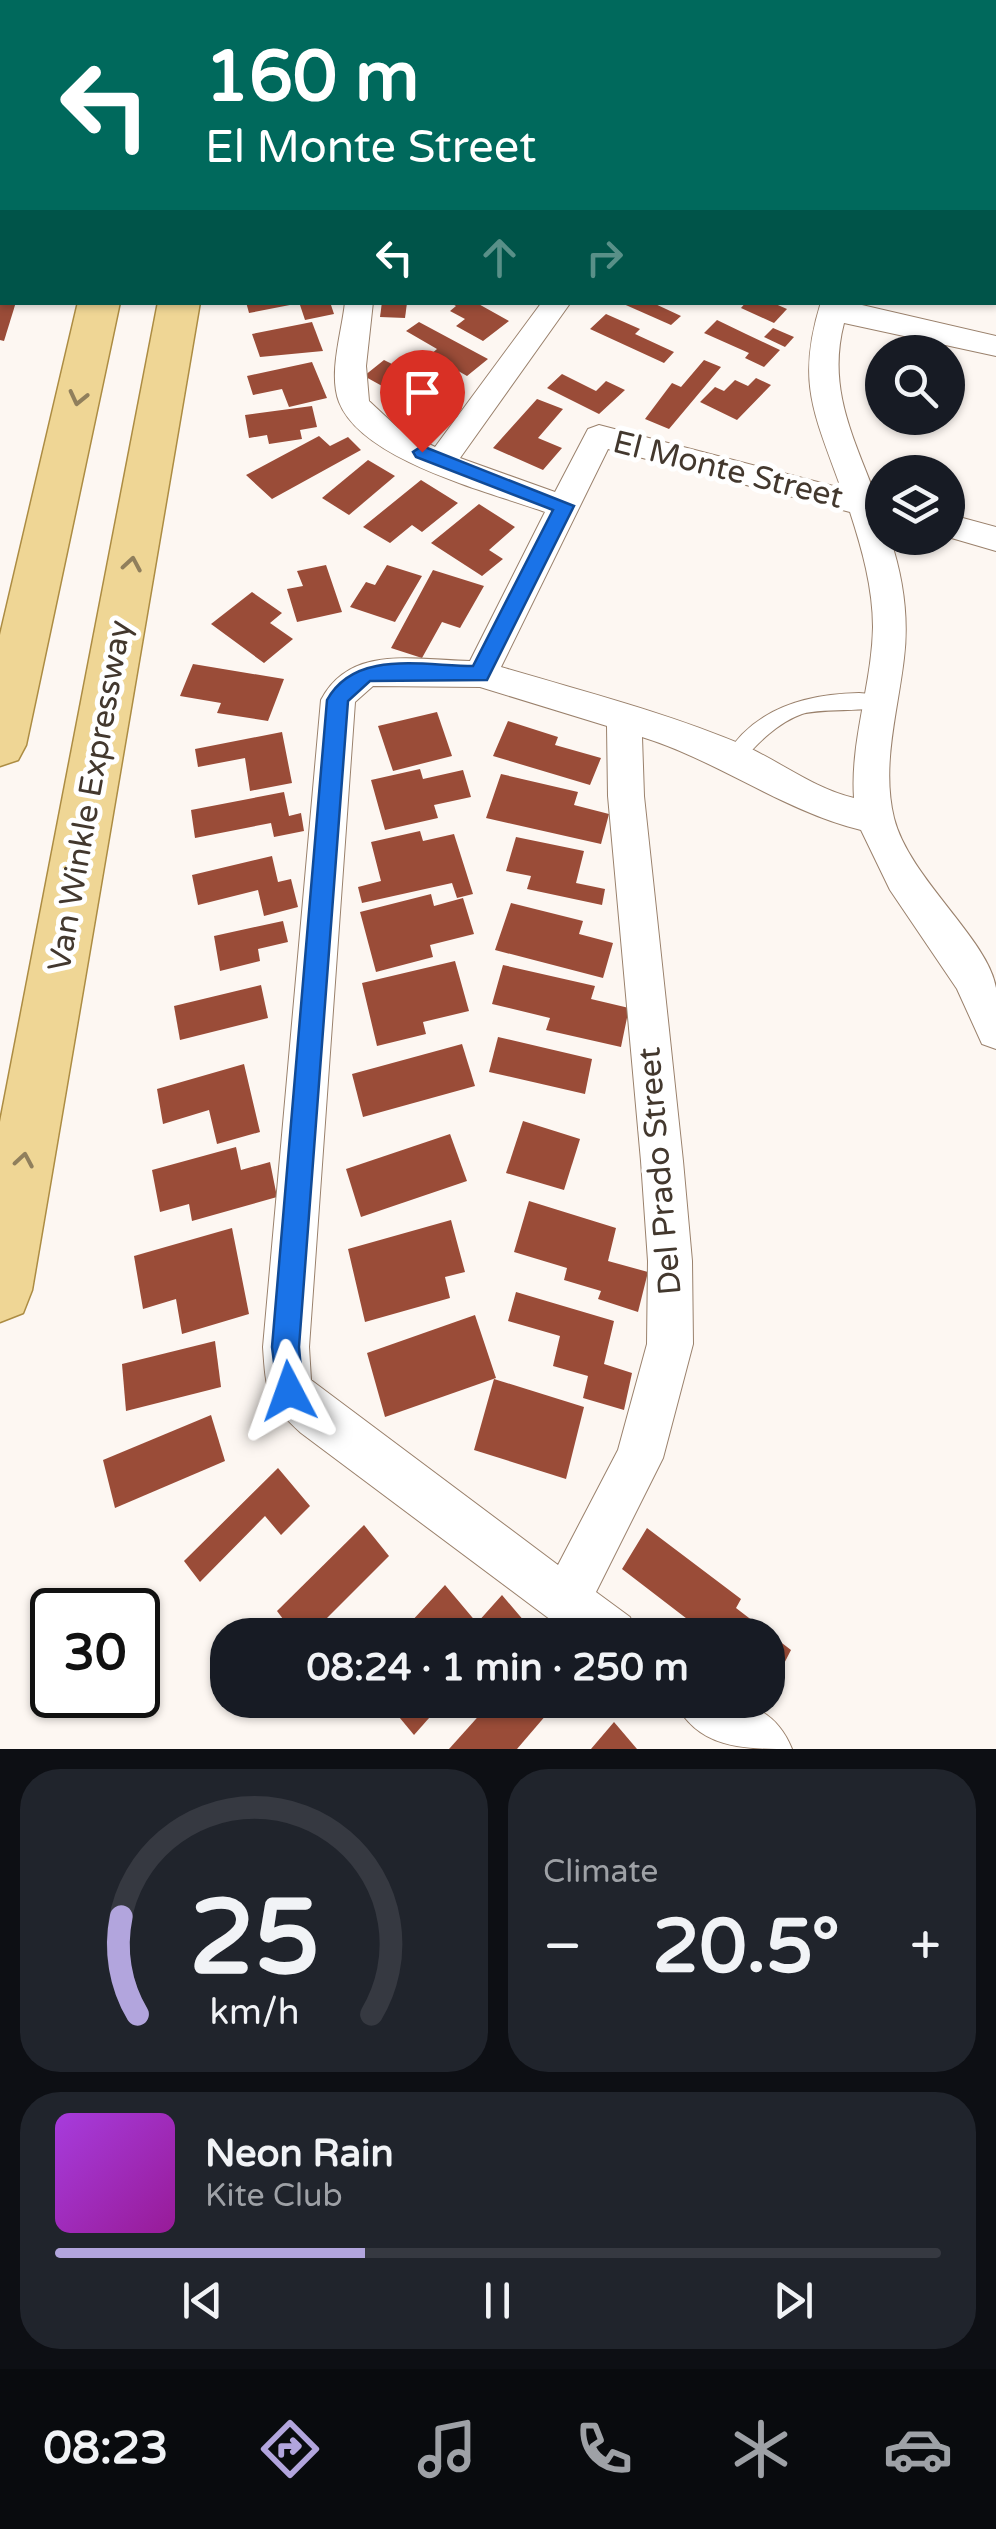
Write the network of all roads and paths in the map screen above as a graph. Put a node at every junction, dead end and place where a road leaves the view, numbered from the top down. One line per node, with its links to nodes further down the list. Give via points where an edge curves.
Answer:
1 (99, 305): 17 (main road, one-way to 17)
2 (178, 305): 21 (main road, Van Winkle Expressway, one-way to 2)
3 (360, 305): 7 (street, via 352,390 359,412 389,438)
4 (555, 305): 7 (street)
5 (833, 306): 6 (street); 8 (street, via 822,375)
6 (996, 346)
7 (442, 460): 10 (street)
8 (865, 486)
9 (865, 505): 10 (street, El Monte Street, via 600,436)
10 (564, 506): 14 (street, El Monte Street)
11 (965, 531): 12 (street)
12 (996, 539)
13 (880, 555): 15 (street, via 889,605)
14 (480, 674): 16 (street); 22 (street, via 367,673 338,700 286,1370 289,1391 317,1418)
15 (882, 702): 18 (lane, via 840,699 795,708 758,729); 19 (street, via 872,782)
16 (624, 719): 18 (street); 22 (street, Del Prado Street, via 669,1244 670,1344 640,1458)
17 (0, 745)
18 (734, 758): 19 (street, via 820,806)
19 (875, 818): 20 (street, via 904,876 970,974)
20 (996, 1031)
21 (0, 1290)
22 (565, 1601): 23 (street)
23 (588, 1618)
24 (724, 1718): 25 (street)
25 (766, 1749)

